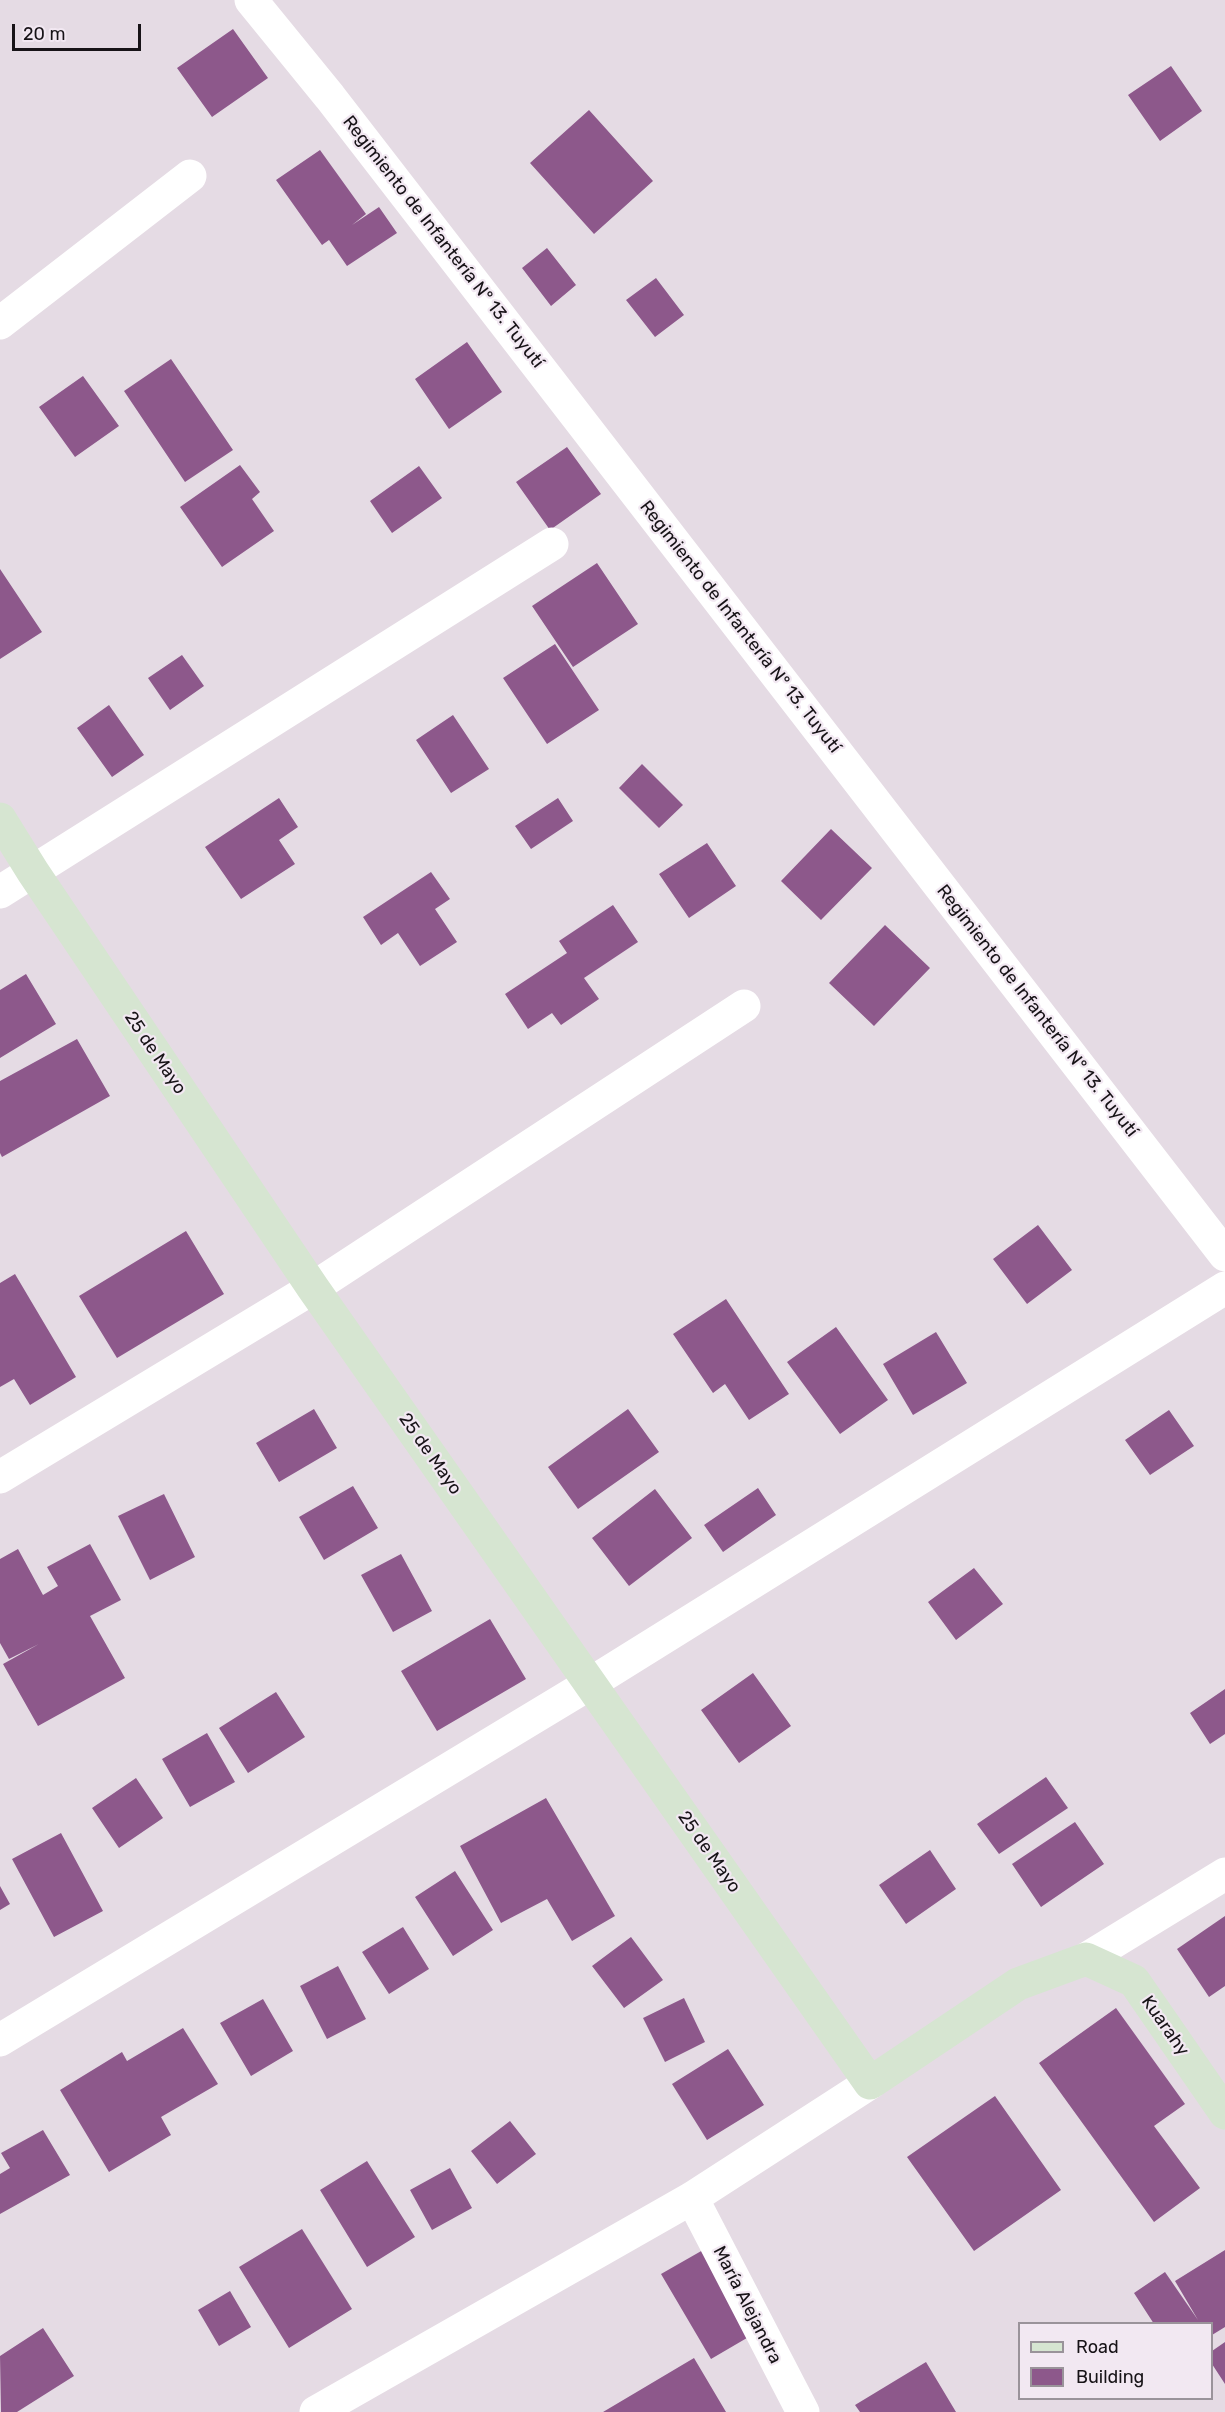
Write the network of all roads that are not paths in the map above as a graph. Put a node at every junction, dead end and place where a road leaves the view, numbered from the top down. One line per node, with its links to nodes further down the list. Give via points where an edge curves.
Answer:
1 (251, 0): 9 (street, Regimiento de Infantería N° 13. Tuyutí)
2 (190, 176): 3 (street)
3 (0, 323)
4 (552, 544): 6 (street)
5 (0, 819): 6 (street, 25 de Mayo)
6 (33, 872): 7 (street); 10 (street, 25 de Mayo)
7 (0, 892)
8 (744, 1006): 10 (street)
9 (1225, 1256)
10 (313, 1287): 12 (street); 13 (street, 25 de Mayo)
11 (1225, 1288): 13 (street)
12 (0, 1477)
13 (591, 1683): 16 (street); 17 (street, 25 de Mayo)
14 (1225, 1874): 15 (street)
15 (1086, 1959): 17 (street, via 1018,1984); 18 (street, Kuarahy, via 1134,1982)
16 (0, 2040)
17 (870, 2083): 19 (street)
18 (1225, 2114)
19 (692, 2198): 20 (street); 21 (street, María Alejandra)
20 (316, 2412)
21 (803, 2412)

